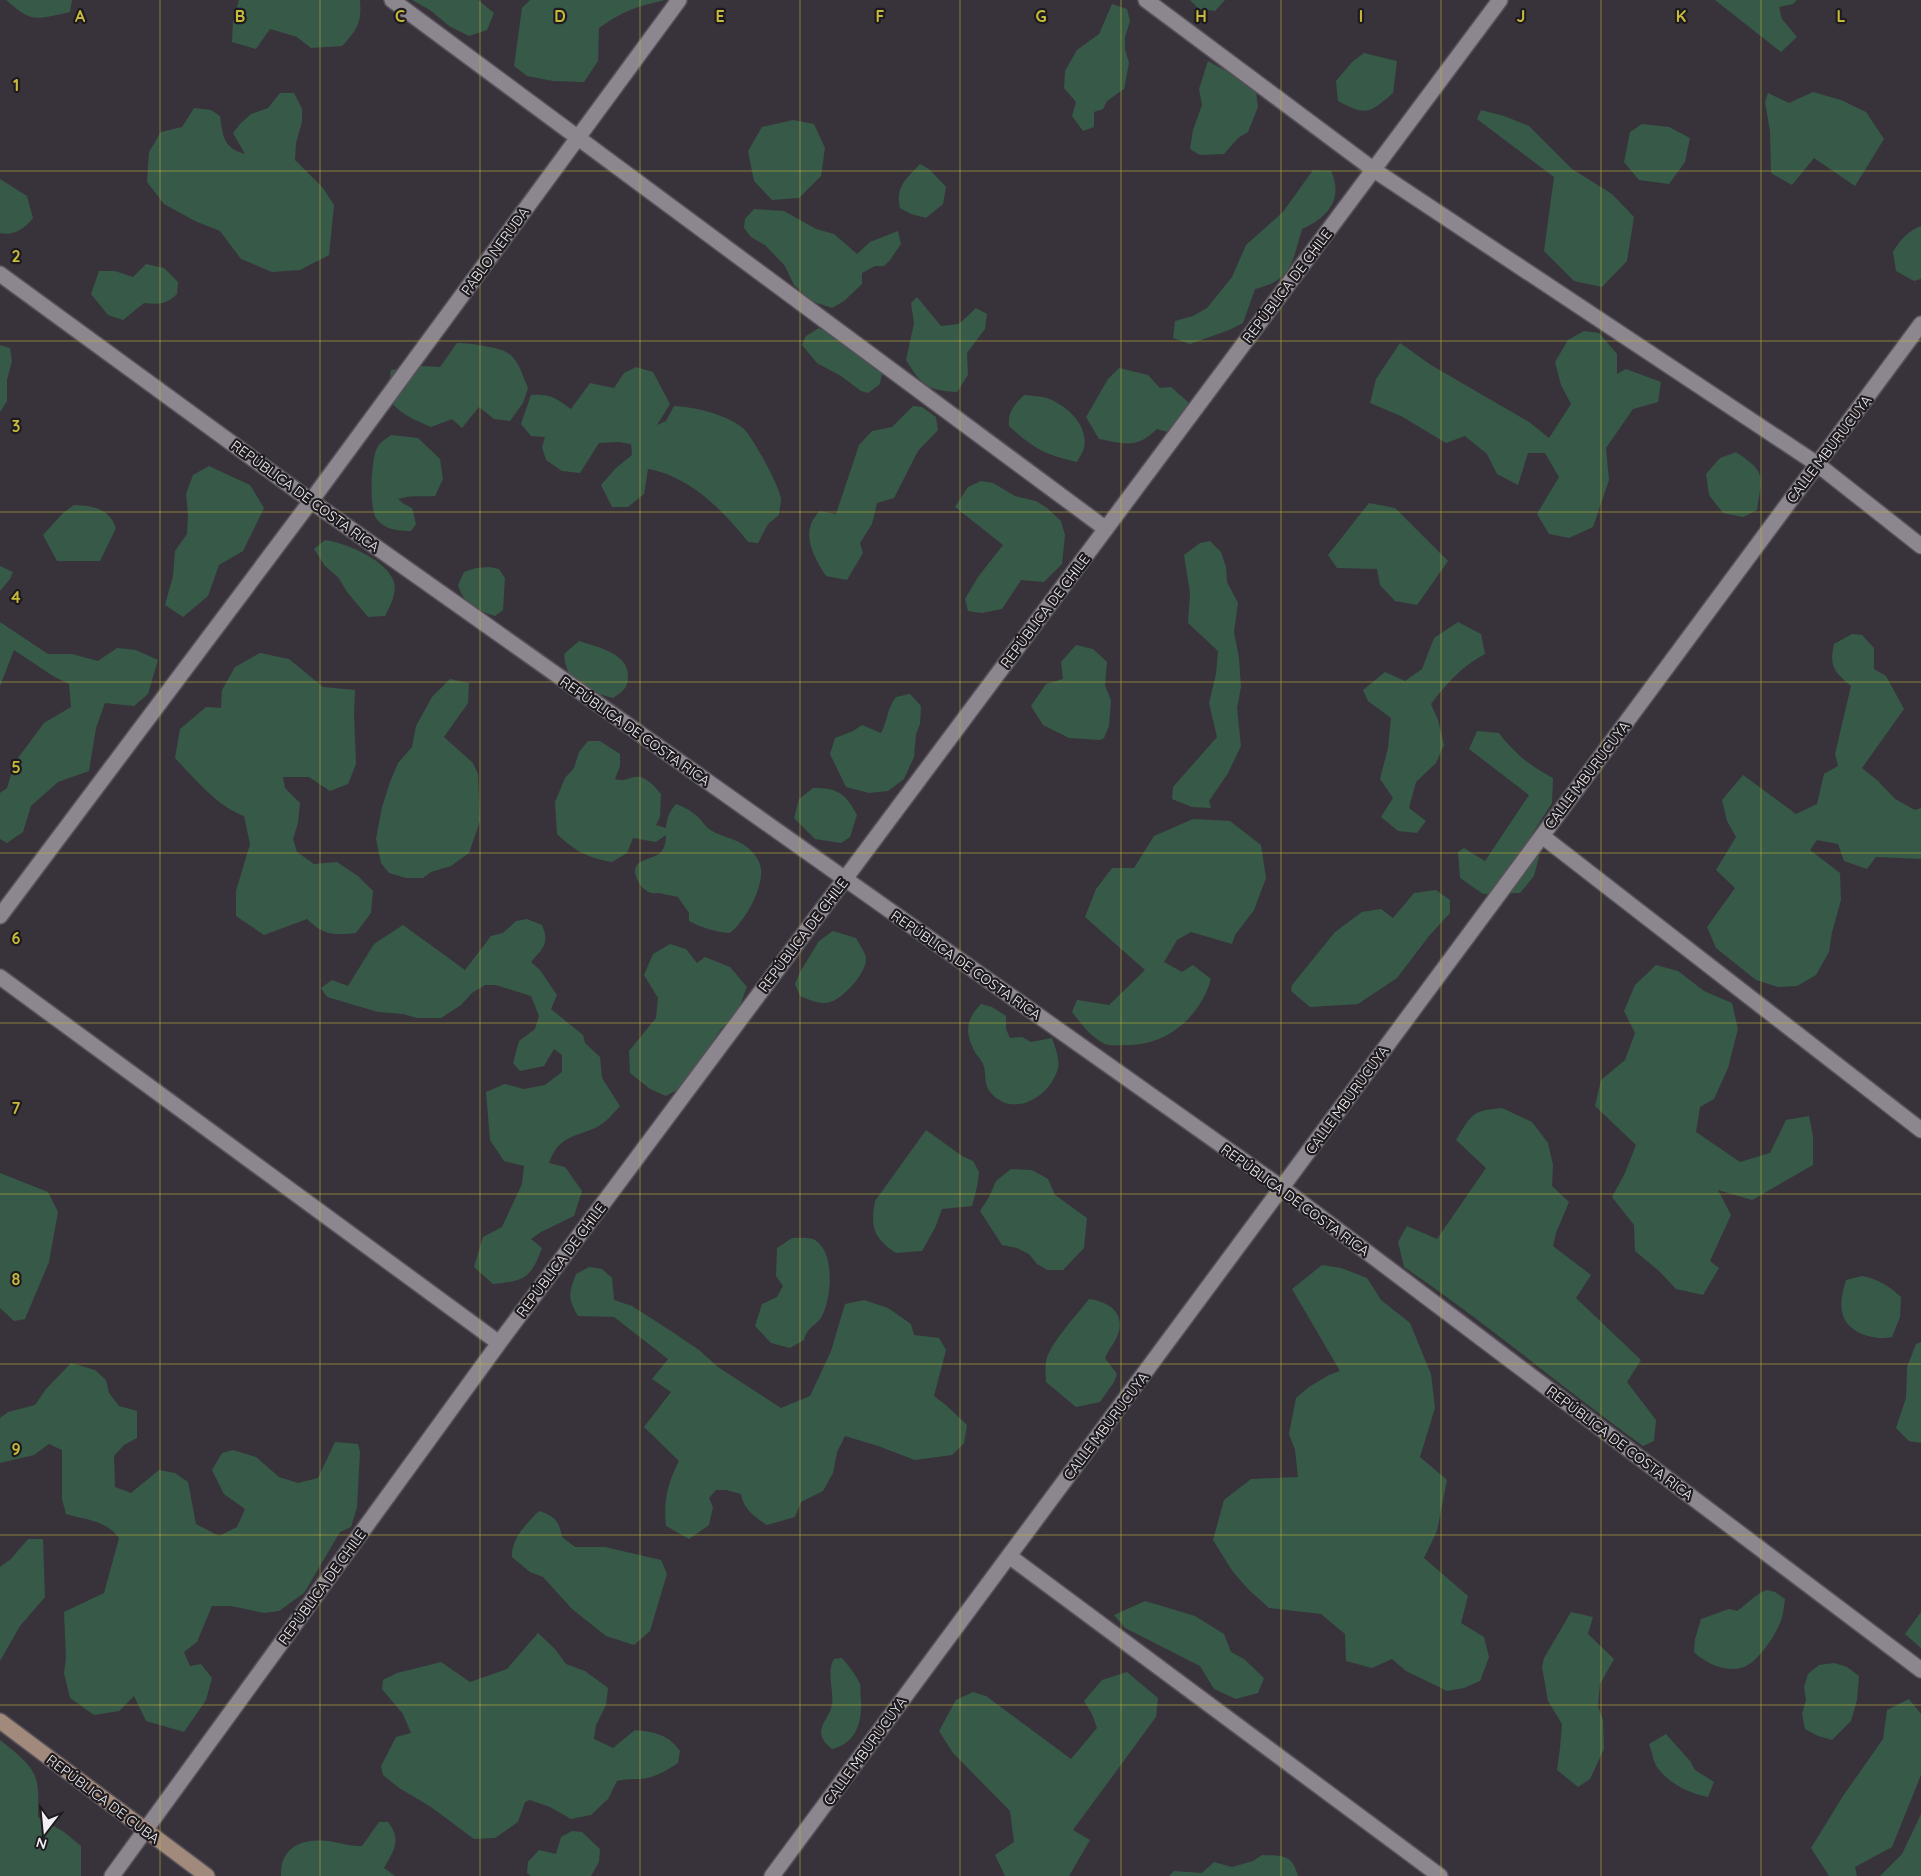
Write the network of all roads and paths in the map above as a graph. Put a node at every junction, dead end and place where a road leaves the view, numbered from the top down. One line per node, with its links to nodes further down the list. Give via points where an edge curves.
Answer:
1 (392, 0): 5 (street)
2 (679, 0): 5 (street, PABLO NERUDA)
3 (1146, 0): 6 (street)
4 (1500, 0): 6 (street, REPÚBLICA DE CHILE)
5 (578, 138): 10 (street, PABLO NERUDA); 11 (street)
6 (1374, 170): 9 (street); 11 (street, REPÚBLICA DE CHILE)
7 (0, 274): 10 (street, REPÚBLICA DE COSTA RICA)
8 (1921, 324): 9 (street, CALLE MBURUCUYA)
9 (1817, 464): 12 (street); 13 (street, CALLE MBURUCUYA)
10 (311, 501): 14 (street, REPÚBLICA DE COSTA RICA); 15 (street, PABLO NERUDA)
11 (1106, 529): 14 (street, REPÚBLICA DE CHILE)
12 (1921, 546)
13 (1542, 836): 17 (street); 18 (street, CALLE MBURUCUYA)
14 (845, 879): 18 (street, REPÚBLICA DE COSTA RICA); 19 (street, REPÚBLICA DE CHILE)
15 (0, 916)
16 (0, 977): 19 (street)
17 (1921, 1130)
18 (1282, 1188): 20 (street, CALLE MBURUCUYA); 21 (street, REPÚBLICA DE COSTA RICA)
19 (498, 1343): 23 (street, REPÚBLICA DE CHILE)
20 (1009, 1556): 26 (street, CALLE MBURUCUYA); 27 (street)
21 (1921, 1670)
22 (0, 1721): 23 (main road, REPÚBLICA DE CUBA)
23 (146, 1831): 24 (street, REPÚBLICA DE CHILE); 25 (main road, REPÚBLICA DE CUBA)
24 (112, 1876)
25 (207, 1876)
26 (772, 1876)
27 (1440, 1876)

